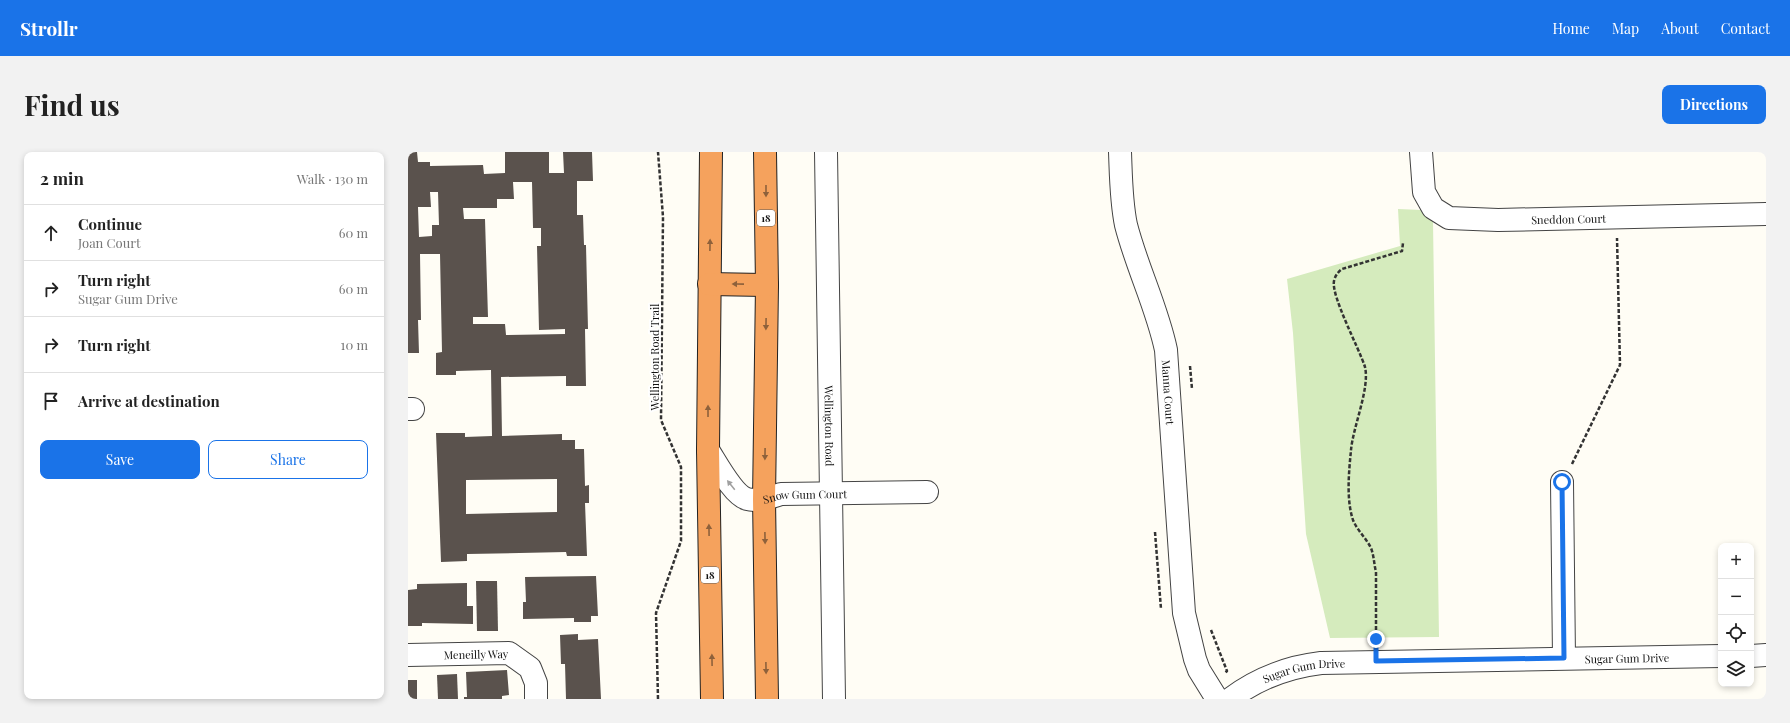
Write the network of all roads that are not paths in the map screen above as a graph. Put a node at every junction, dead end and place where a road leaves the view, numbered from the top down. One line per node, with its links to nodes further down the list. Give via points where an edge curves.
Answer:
1 (711, 152): 7 (highway, 18, one-way to 1)
2 (766, 152): 8 (highway, 18, one-way to 8)
3 (826, 152): 12 (street, Wellington Road)
4 (1120, 152): 23 (street, Manna Court, via 1126,224 1166,350 1184,613 1190,637)
5 (1421, 152): 6 (street, Sneddon Court, via 1424,192 1433,208 1449,218 1498,220)
6 (1766, 214)
7 (709, 284): 8 (highway, one-way to 7); 9 (highway, 18, one-way to 7)
8 (766, 285): 13 (highway, 18, one-way to 13)
9 (708, 450): 13 (street, Snow Gum Court, one-way to 9, via 745,499 738,494); 20 (highway, 18, one-way to 9)
10 (1562, 482): 18 (street)
11 (927, 492): 12 (street, Snow Gum Court)
12 (831, 493): 13 (street, Snow Gum Court, via 781,494); 22 (street, Wellington Road)
13 (764, 498): 21 (highway, 18, one-way to 21)
14 (408, 655): 19 (street, Meneilly Way, via 509,653 530,668 536,683)
15 (1766, 655): 17 (street)
16 (1718, 656): 18 (street, Sugar Gum Drive)
17 (1754, 656)
18 (1564, 658): 23 (street, Sugar Gum Drive, via 1376,661 1302,665 1264,678)
19 (536, 699)
20 (712, 699)
21 (767, 699)
22 (834, 699)
23 (1226, 699)

